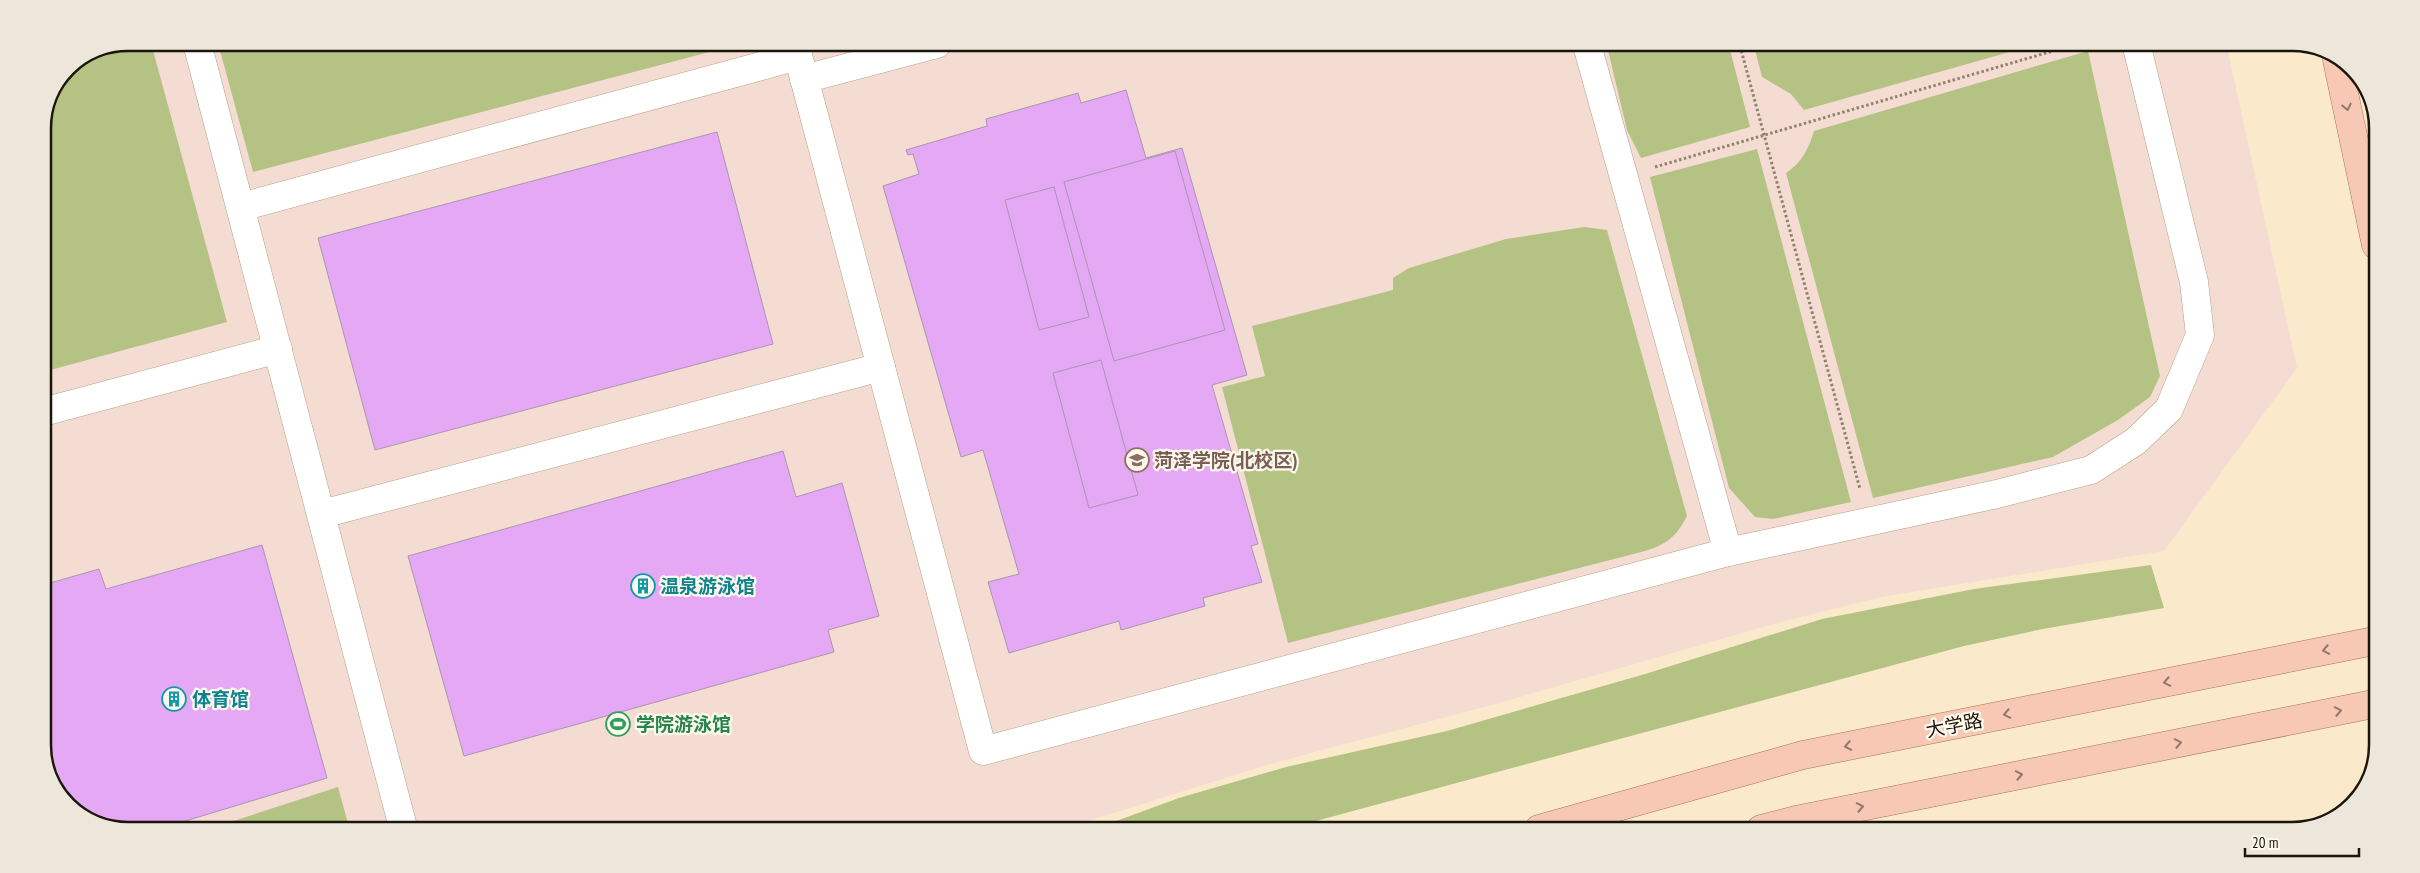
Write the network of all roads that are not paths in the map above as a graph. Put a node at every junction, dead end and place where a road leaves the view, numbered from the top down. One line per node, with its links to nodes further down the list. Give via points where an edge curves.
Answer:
1 (200, 51): 7 (street)
2 (877, 51): 5 (street)
3 (1588, 51): 13 (street)
4 (2138, 51): 13 (street, via 2194,282 2200,335 2169,409 2136,441 2091,470 1997,494)
5 (799, 60): 7 (street); 10 (street)
6 (2338, 67): 8 (main road, one-way to 8)
7 (241, 207): 9 (street)
8 (2369, 212)
9 (278, 349): 11 (street); 12 (street)
10 (881, 368): 12 (street); 13 (street, via 983,751)
11 (51, 410)
12 (322, 514): 16 (street)
13 (1728, 552)
14 (2369, 642): 17 (main road, 大学路, one-way to 17, via 1803,755)
15 (2369, 705): 18 (main road, one-way to 15)
16 (402, 822)
17 (1564, 822)
18 (1790, 822)

